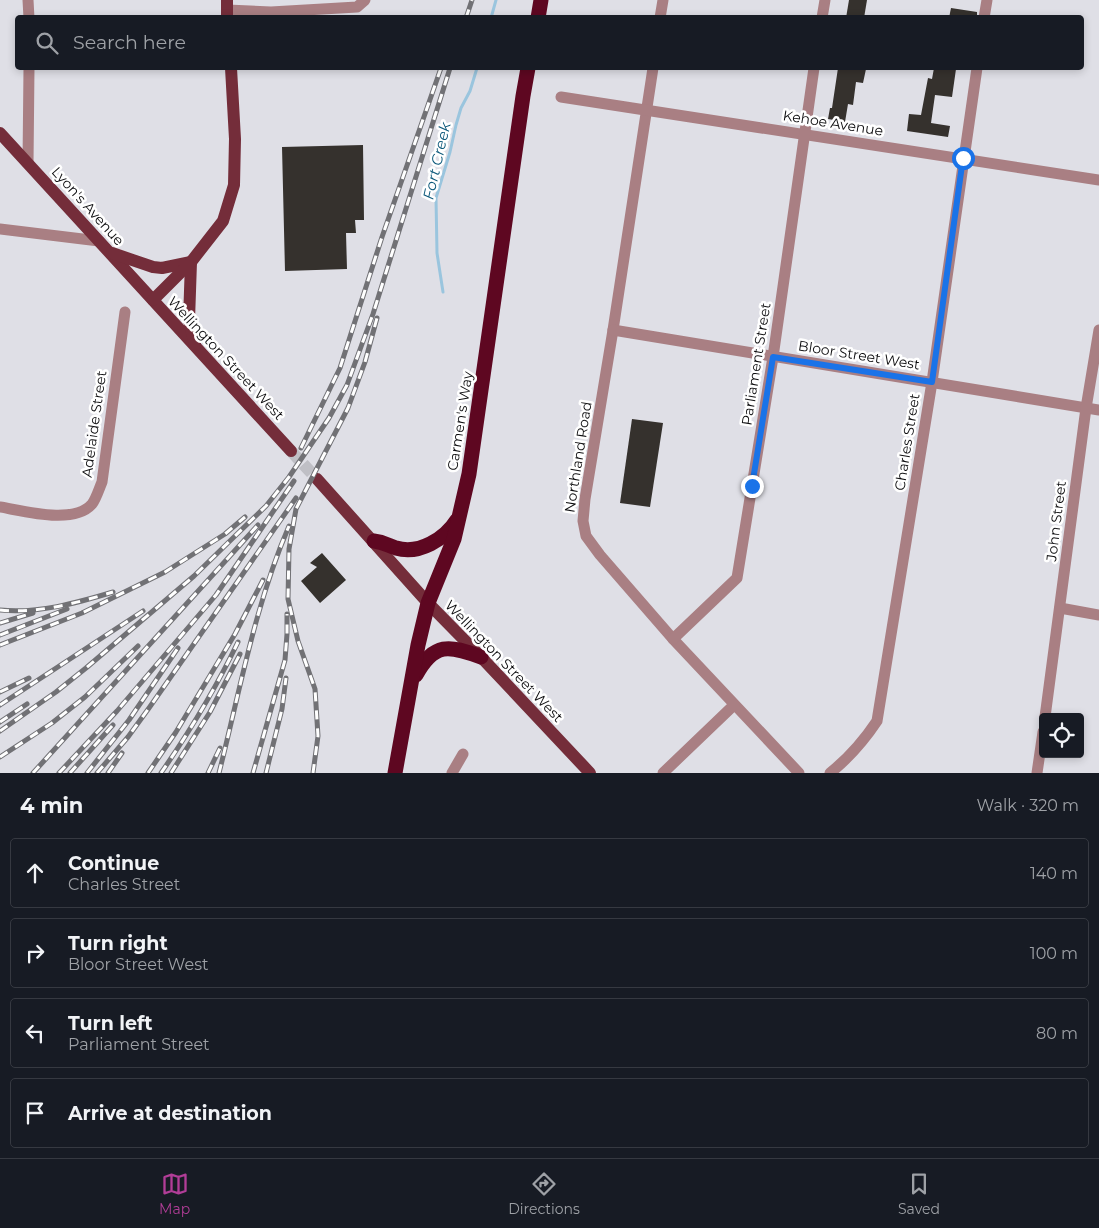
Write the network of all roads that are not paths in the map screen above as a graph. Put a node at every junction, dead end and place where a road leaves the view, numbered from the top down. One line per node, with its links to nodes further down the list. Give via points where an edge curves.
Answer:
1 (28, 0): 8 (street)
2 (365, 0): 7 (street, via 357,6 271,12)
3 (541, 0): 9 (highway)
4 (663, 0): 10 (street)
5 (825, 0): 11 (street)
6 (987, 0): 12 (street)
7 (227, 9)
8 (29, 15)
9 (538, 15)
10 (660, 15)
11 (822, 15)
12 (984, 15)
13 (29, 70): 24 (street)
14 (231, 70): 29 (main road, Wellington Street West, via 234,184 223,221)
15 (528, 70): 42 (highway, Carmen's Way, via 469,474)
16 (653, 70): 20 (street, Northland Road)
17 (814, 70): 22 (street, Parliament Street)
18 (976, 70): 23 (street, Charles Street)
19 (561, 97): 20 (street, Kehoe Avenue)
20 (646, 110): 22 (street, Kehoe Avenue); 32 (street, Northland Road)
21 (0, 133): 24 (main road, Lyon's Avenue)
22 (804, 134): 23 (street, Kehoe Avenue); 35 (street, Parliament Street)
23 (963, 158): 25 (street, Kehoe Avenue); 36 (street, Charles Street)
24 (28, 163): 27 (main road, Lyon's Avenue)
25 (1099, 180)
26 (0, 229): 27 (street)
27 (99, 241): 28 (main road, Lyon's Avenue)
28 (108, 251): 29 (main road, via 153,267); 30 (main road, Lyon's Avenue)
29 (191, 262): 30 (main road, Wellington Street West); 34 (main road, via 189,320)
30 (153, 300): 34 (main road, Wellington Street West)
31 (125, 312): 41 (street, Adelaide Street, via 102,482 92,504 74,515 48,515)
32 (614, 330): 35 (street, Bloor Street West); 47 (street, Northland Road, via 583,521 586,536 600,555)
33 (1099, 330): 37 (street, John Street)
34 (195, 347): 39 (main road, Wellington Street West)
35 (773, 357): 36 (street, Bloor Street West); 47 (street, Parliament Street, via 737,578)
36 (932, 382): 37 (street, Bloor Street West); 59 (street, Charles Street, via 877,721 848,759)
37 (1086, 408): 38 (street, Bloor Street West); 45 (street, John Street)
38 (1099, 410)
39 (291, 451)
40 (317, 479): 43 (main road, Wellington Street West)
41 (0, 507)
42 (459, 517): 43 (highway, via 452,528 436,541 418,548 396,548); 44 (highway, Carmen's Way, via 454,539)
43 (374, 541): 44 (main road, Wellington Street West)
44 (428, 603): 48 (main road, Wellington Street West); 49 (highway, Carmen's Way)
45 (1060, 608): 46 (street); 51 (street, John Street)
46 (1099, 615)
47 (673, 639): 50 (street, Northland Road)
48 (481, 657): 49 (highway, via 448,648 432,654 420,665); 56 (main road, Wellington Street West)
49 (409, 687): 54 (highway, Carmen's Way)
50 (734, 705): 57 (street); 58 (street, Northland Road)
51 (1046, 713)
52 (463, 754): 55 (street)
53 (1039, 758): 60 (street)
54 (395, 773)
55 (452, 773)
56 (590, 773)
57 (663, 773)
58 (799, 773)
59 (830, 773)
60 (1037, 773)

